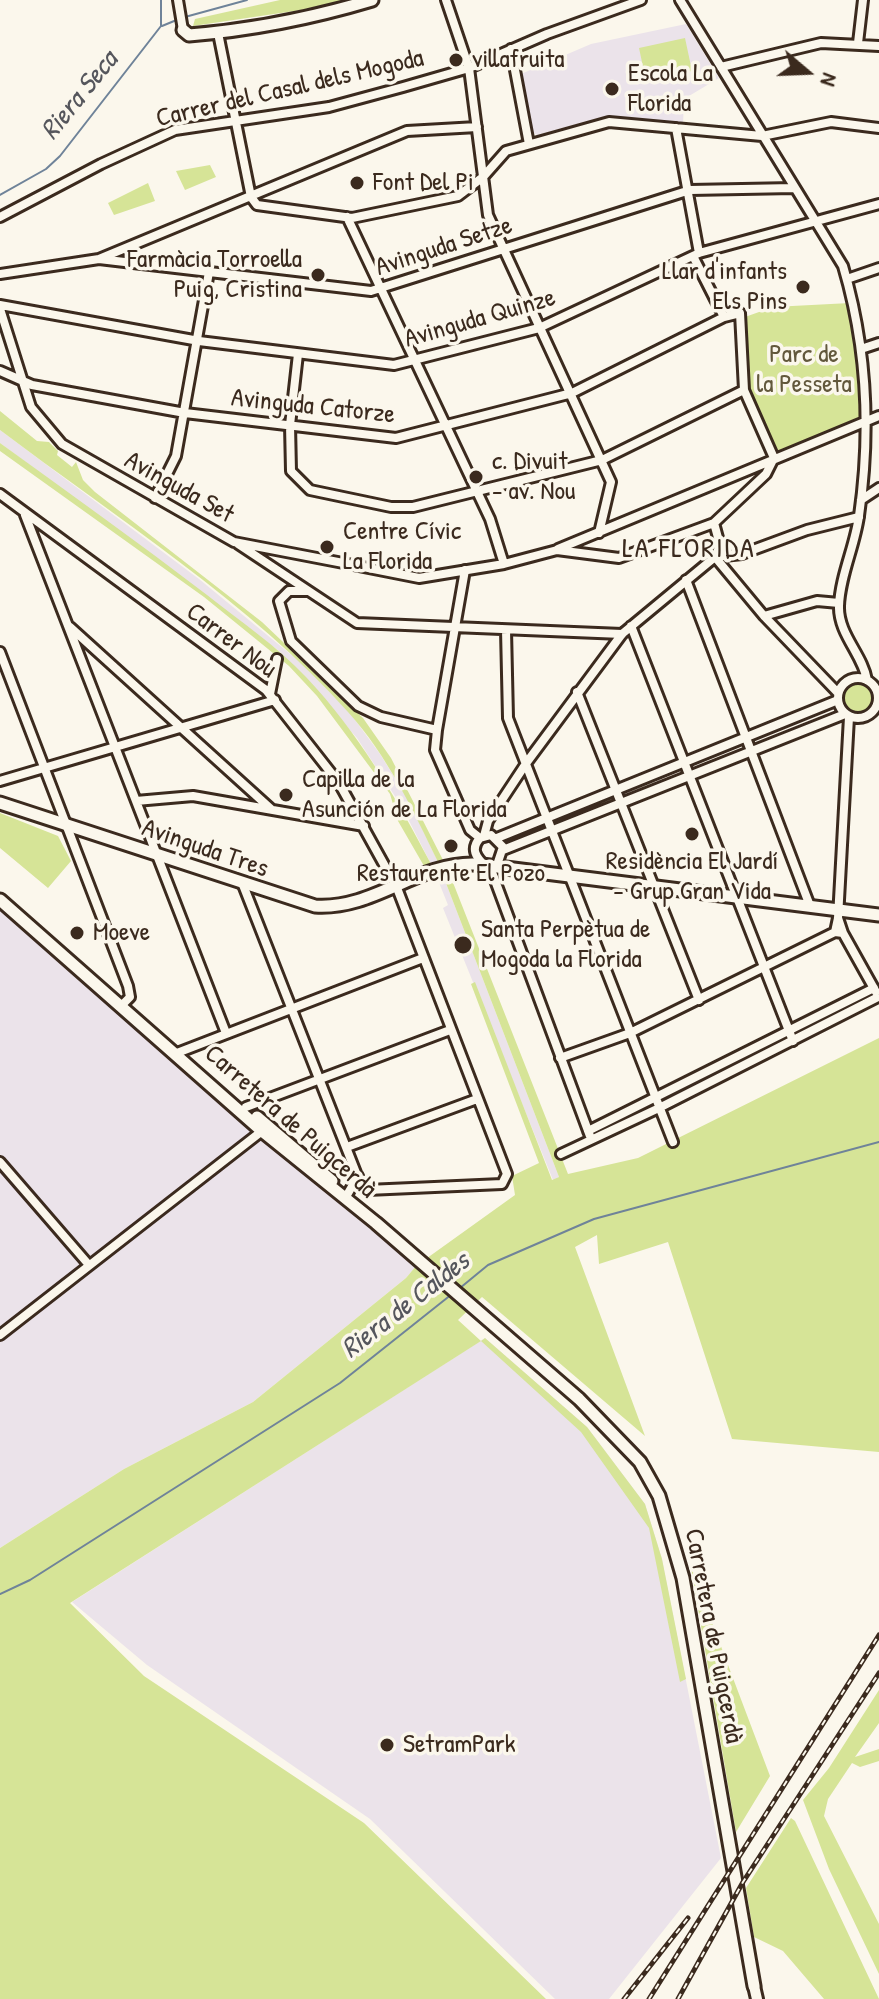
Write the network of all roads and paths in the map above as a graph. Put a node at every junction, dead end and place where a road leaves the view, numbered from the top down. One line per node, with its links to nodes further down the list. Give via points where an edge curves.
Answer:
1 (372, 0): 8 (main road)
2 (446, 0): 13 (street)
3 (641, 0): 11 (street, Carrer del Casal dels Mogoda)
4 (680, 0): 12 (street)
5 (863, 0): 9 (street)
6 (179, 3): 7 (street)
7 (183, 30): 8 (main road, via 189,35)
8 (218, 33): 14 (street)
9 (858, 43): 10 (street); 12 (street, via 821,43)
10 (879, 46)
11 (511, 49): 13 (street, Carrer del Casal dels Mogoda); 19 (street)
12 (721, 67): 18 (street)
13 (469, 68): 14 (street, Carrer del Casal dels Mogoda, via 329,107); 15 (street)
14 (236, 122): 23 (street); 25 (street, Carrer del Casal dels Mogoda, via 175,130)
15 (477, 127): 20 (street); 23 (street, via 407,131)
16 (676, 128): 18 (street); 19 (street, via 609,122); 22 (street)
17 (879, 128): 18 (street, via 831,122)
18 (762, 136): 21 (street)
19 (529, 144): 20 (street, via 506,151)
20 (483, 177): 26 (street, via 458,196); 28 (street, via 488,215)
21 (794, 188): 22 (street, Avinguda Setze); 27 (street)
22 (685, 191): 28 (street, Avinguda Setze); 29 (street)
23 (251, 197): 26 (street, via 257,205); 30 (street)
24 (879, 204): 27 (street, Avinguda Quinze)
25 (0, 217)
26 (347, 217): 35 (street)
27 (815, 223): 29 (street, Avinguda Quinze); 34 (street)
28 (503, 249): 35 (street, Avinguda Setze); 38 (street)
29 (696, 254): 37 (street); 38 (street, Avinguda Quinze)
30 (99, 259): 32 (street, Avinguda Setze); 33 (street)
31 (879, 268): 34 (street)
32 (209, 272): 35 (street, Avinguda Setze); 39 (street)
33 (0, 274)
34 (847, 279): 41 (street)
35 (382, 289): 43 (street)
36 (0, 307): 39 (street, Avinguda Quinze); 45 (street, Avinguda Set)
37 (724, 317): 46 (street, via 740,313); 47 (street, Avinguda Catorze)
38 (539, 328): 43 (street, Avinguda Quinze); 47 (street)
39 (199, 341): 42 (street, Avinguda Quinze); 48 (street)
40 (879, 343): 41 (street)
41 (861, 349): 50 (street)
42 (298, 354): 43 (street, Avinguda Quinze, via 394,365); 51 (street)
43 (416, 361): 52 (street)
44 (0, 371): 45 (street, Avinguda Catorze)
45 (21, 382): 48 (street, Avinguda Catorze); 58 (street, Avinguda Set, via 31,407 62,444)
46 (744, 390): 53 (street); 54 (street)
47 (572, 393): 52 (street, Avinguda Catorze); 54 (street)
48 (185, 413): 51 (street, Avinguda Catorze); 58 (street, via 176,456)
49 (879, 416): 50 (street)
50 (867, 420): 53 (street); 59 (street)
51 (290, 425): 52 (street, Avinguda Catorze, via 396,438); 56 (street, via 291,471 310,490 391,507)
52 (445, 427): 56 (street)
53 (774, 458): 62 (street, Avinguda Set, via 766,474); 63 (street)
54 (602, 460): 56 (street); 63 (street, via 611,488)
55 (879, 488): 59 (street)
56 (477, 493): 67 (street)
57 (0, 494): 60 (street, Carrer Nou)
58 (155, 498): 64 (street, Avinguda Set)
59 (861, 500): 61 (street)
60 (24, 514): 73 (street); 83 (street, Carrer Nou)
61 (859, 517): 66 (street, via 742,554); 71 (street)
62 (714, 523): 65 (street, Avinguda Set, via 619,558); 66 (street, via 720,545)
63 (599, 533): 65 (street)
64 (234, 542): 68 (street, Avinguda Set, via 419,578); 70 (street)
65 (557, 550): 67 (street, Avinguda Set)
66 (715, 557): 69 (street); 72 (street)
67 (504, 564): 68 (street, Avinguda Set)
68 (465, 570): 75 (street)
69 (686, 580): 74 (street); 88 (street)
70 (308, 591): 75 (street, via 357,623); 87 (street, via 289,591 279,601 301,655 366,712)
71 (839, 603): 72 (street, via 817,601); 80 (street, via 846,636)
72 (764, 616): 82 (street)
73 (67, 624): 86 (street); 89 (street)
74 (631, 626): 77 (street); 92 (street)
75 (456, 628): 76 (street); 87 (street)
76 (506, 630): 77 (street); 91 (street, via 508,718)
77 (622, 634): 81 (street)
78 (0, 652): 93 (street)
79 (277, 659): 83 (street)
80 (873, 682): 82 (street, via 851,680); 84 (street)
81 (577, 692): 91 (street); 96 (street)
82 (838, 696): 85 (street); 88 (street)
83 (272, 697): 86 (street); 103 (street, Carrer Nou, via 339,783)
84 (878, 700): 85 (street, via 870,713)
85 (847, 716): 90 (street); 117 (street)
86 (181, 728): 89 (street); 100 (street)
87 (437, 730): 105 (street, via 435,750 470,830)
88 (745, 738): 90 (street); 92 (street)
89 (116, 747): 93 (street); 97 (street)
90 (750, 750): 94 (street); 116 (street)
91 (527, 762): 101 (street); 105 (street)
92 (684, 763): 94 (street); 96 (street)
93 (45, 768): 95 (street); 102 (street)
94 (690, 775): 99 (street); 114 (street)
95 (0, 781)
96 (614, 791): 99 (street); 101 (street)
97 (136, 801): 100 (street, via 193,796); 108 (street)
98 (0, 803): 102 (main road, Avinguda Tres)
99 (620, 804): 104 (street); 112 (street)
100 (271, 809): 103 (street)
101 (546, 819): 104 (street); 106 (street)
102 (69, 826): 108 (main road, Avinguda Tres); 124 (street, via 128,986 130,997)
103 (364, 826): 113 (street, Carrer Nou)
104 (551, 832): 107 (street); 110 (street)
105 (482, 837): 106 (street); 109 (street, via 474,851)
106 (497, 838): 107 (street)
107 (503, 850): 109 (street)
108 (158, 856): 111 (main road, Avinguda Tres); 128 (street)
109 (491, 867): 110 (main road, Avinguda Tres); 113 (main road, Avinguda Tres, via 448,866); 132 (street)
110 (570, 876): 112 (main road, Avinguda Tres); 129 (street)
111 (243, 885): 113 (main road, Avinguda Tres, via 300,904 331,907); 125 (street)
112 (653, 886): 114 (main road, Avinguda Tres); 123 (street)
113 (397, 888): 120 (street, Carrer Nou)
114 (737, 897): 116 (main road, Avinguda Tres); 121 (street)
115 (0, 900): 124 (main road, Carretera de Puigcerdà)
116 (810, 906): 117 (main road, Avinguda Tres)
117 (839, 914): 118 (main road, Avinguda Tres); 119 (street)
118 (879, 915)
119 (839, 933): 121 (street); 122 (street)
120 (423, 958): 125 (street); 126 (street, Carrer Nou)
121 (764, 968): 123 (street); 127 (street)
122 (877, 994): 127 (street); 130 (street)
123 (699, 1000): 129 (street)
124 (122, 1005): 131 (main road, Carretera de Puigcerdà)
125 (293, 1007): 128 (street); 133 (street)
126 (450, 1030): 133 (street); 134 (street, Carrer Nou)
127 (789, 1031): 130 (street); 135 (street)
128 (226, 1033): 131 (street)
129 (630, 1033): 132 (street); 135 (street)
130 (793, 1041): 137 (street)
131 (177, 1053): 136 (main road, Carretera de Puigcerdà); 139 (main road, Carretera de Puigcerdà)
132 (560, 1058): 140 (street)
133 (321, 1079): 136 (street); 144 (street)
134 (477, 1099): 144 (street); 147 (street, Carrer Nou, via 507,1174 502,1184 367,1190)
135 (656, 1099): 137 (street); 140 (street)
136 (246, 1107): 138 (main road, Carretera de Puigcerdà)
137 (659, 1108): 142 (street); 143 (street)
138 (257, 1117): 139 (main road); 141 (main road, Carretera de Puigcerdà)
139 (262, 1131): 141 (main road); 149 (main road, Carretera de Puigcerdà); 150 (street)
140 (588, 1131): 142 (street)
141 (276, 1133): 148 (main road, Carretera de Puigcerdà)
142 (591, 1141): 145 (street)
143 (673, 1142)
144 (347, 1147): 147 (street)
145 (561, 1154)
146 (0, 1162): 150 (street)
147 (358, 1176): 148 (street)
148 (347, 1195): 149 (main road, Carretera de Puigcerdà)
149 (376, 1223): 152 (main road, Carretera de Puigcerdà, via 617,1436 659,1496 683,1578)
150 (89, 1265): 151 (street)
151 (0, 1335)
152 (755, 1995)

